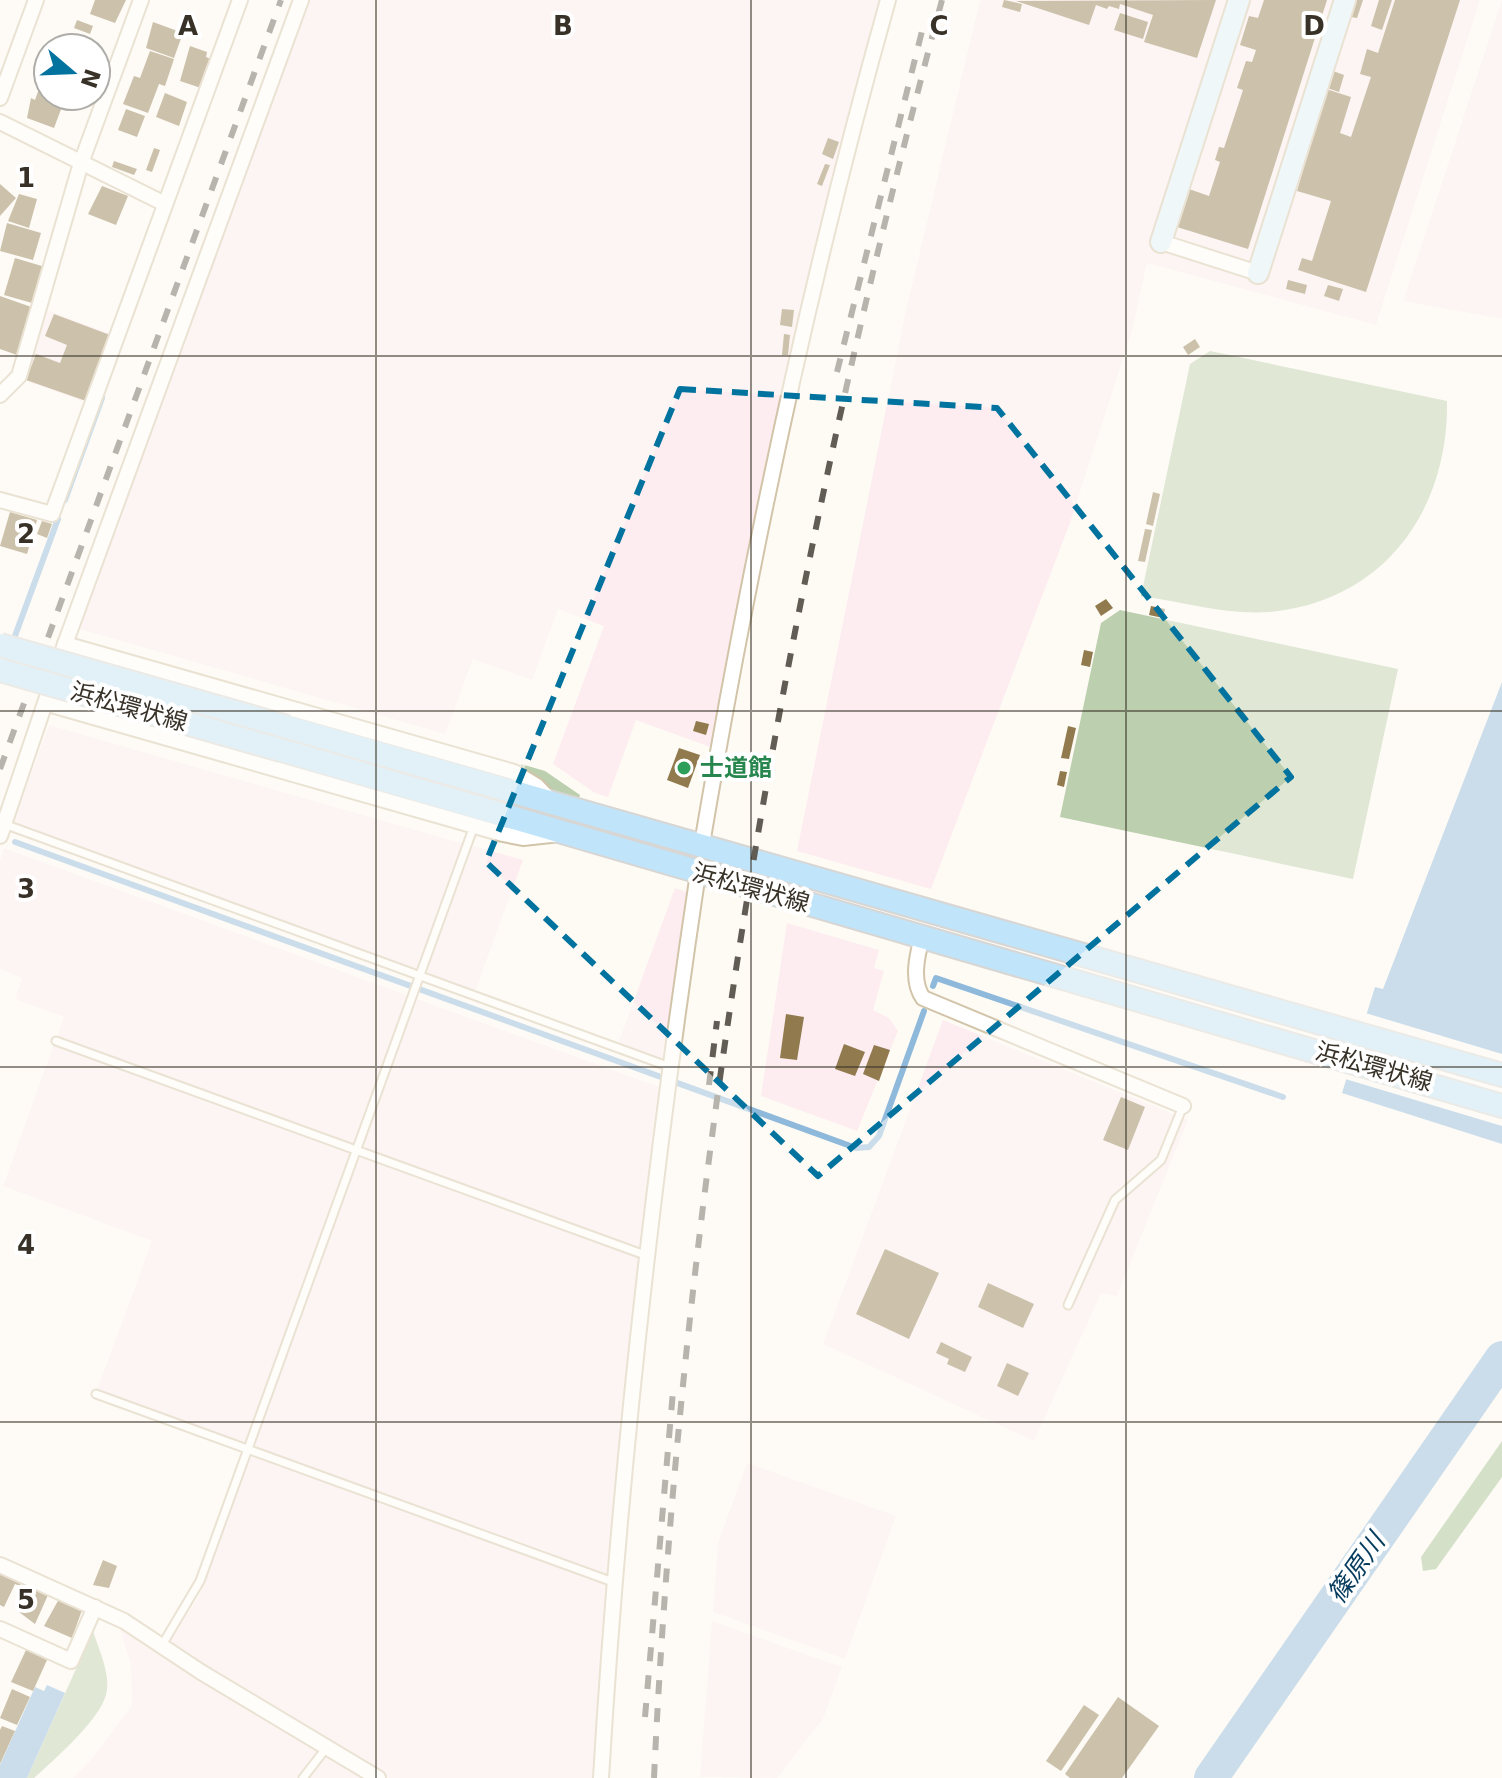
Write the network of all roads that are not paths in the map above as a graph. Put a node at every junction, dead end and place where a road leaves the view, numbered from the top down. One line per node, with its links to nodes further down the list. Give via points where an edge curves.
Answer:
1 (36, 0): 8 (street)
2 (141, 0): 10 (street)
3 (240, 0): 11 (street)
4 (301, 0): 16 (street)
5 (888, 0): 24 (street, via 852,129 781,436)
6 (1239, 0): 12 (street)
7 (1345, 0): 13 (street)
8 (0, 98)
9 (0, 122): 10 (street)
10 (81, 163): 11 (street); 14 (street, via 19,376)
11 (165, 204): 15 (street, via 52,514)
12 (1161, 242): 13 (street)
13 (1258, 273)
14 (0, 395)
15 (0, 500)
16 (65, 644): 19 (street); 20 (street, via 514,772)
17 (0, 645): 20 (main road, 浜松環状線, bridge)
18 (0, 670): 23 (main road, 浜松環状線, bridge)
19 (48, 704): 21 (street); 22 (street)
20 (553, 804): 24 (main road, 浜松環状線)
21 (474, 826): 23 (street, via 523,838); 29 (lane)
22 (2, 830): 29 (lane)
23 (568, 833): 25 (main road, 浜松環状線)
24 (702, 844): 26 (main road, 浜松環状線)
25 (698, 873): 27 (main road, 浜松環状線); 34 (street)
26 (907, 902): 27 (main road); 30 (main road, 浜松環状線)
27 (899, 931): 28 (main road, 浜松環状線)
28 (922, 937): 32 (main road, 浜松環状線); 35 (street, via 917,983 923,998)
29 (420, 979): 34 (lane); 37 (lane)
30 (1340, 1026): 32 (main road); 33 (main road, 浜松環状線)
31 (56, 1041): 37 (lane)
32 (1332, 1054): 36 (main road, 浜松環状線)
33 (1502, 1075)
34 (669, 1076): 38 (street)
35 (1183, 1106): 39 (lane, via 1161,1160 1115,1200)
36 (1502, 1106)
37 (357, 1151): 38 (lane); 41 (lane)
38 (645, 1255): 43 (street)
39 (1068, 1305)
40 (96, 1394): 41 (lane)
41 (248, 1450): 43 (lane); 46 (lane, via 200,1581)
42 (0, 1565): 44 (street)
43 (613, 1582): 50 (street)
44 (95, 1607): 45 (street, via 71,1661); 46 (street)
45 (1, 1634)
46 (161, 1646): 47 (street)
47 (327, 1747): 48 (lane); 49 (street)
48 (303, 1778)
49 (378, 1778)
50 (601, 1778)

